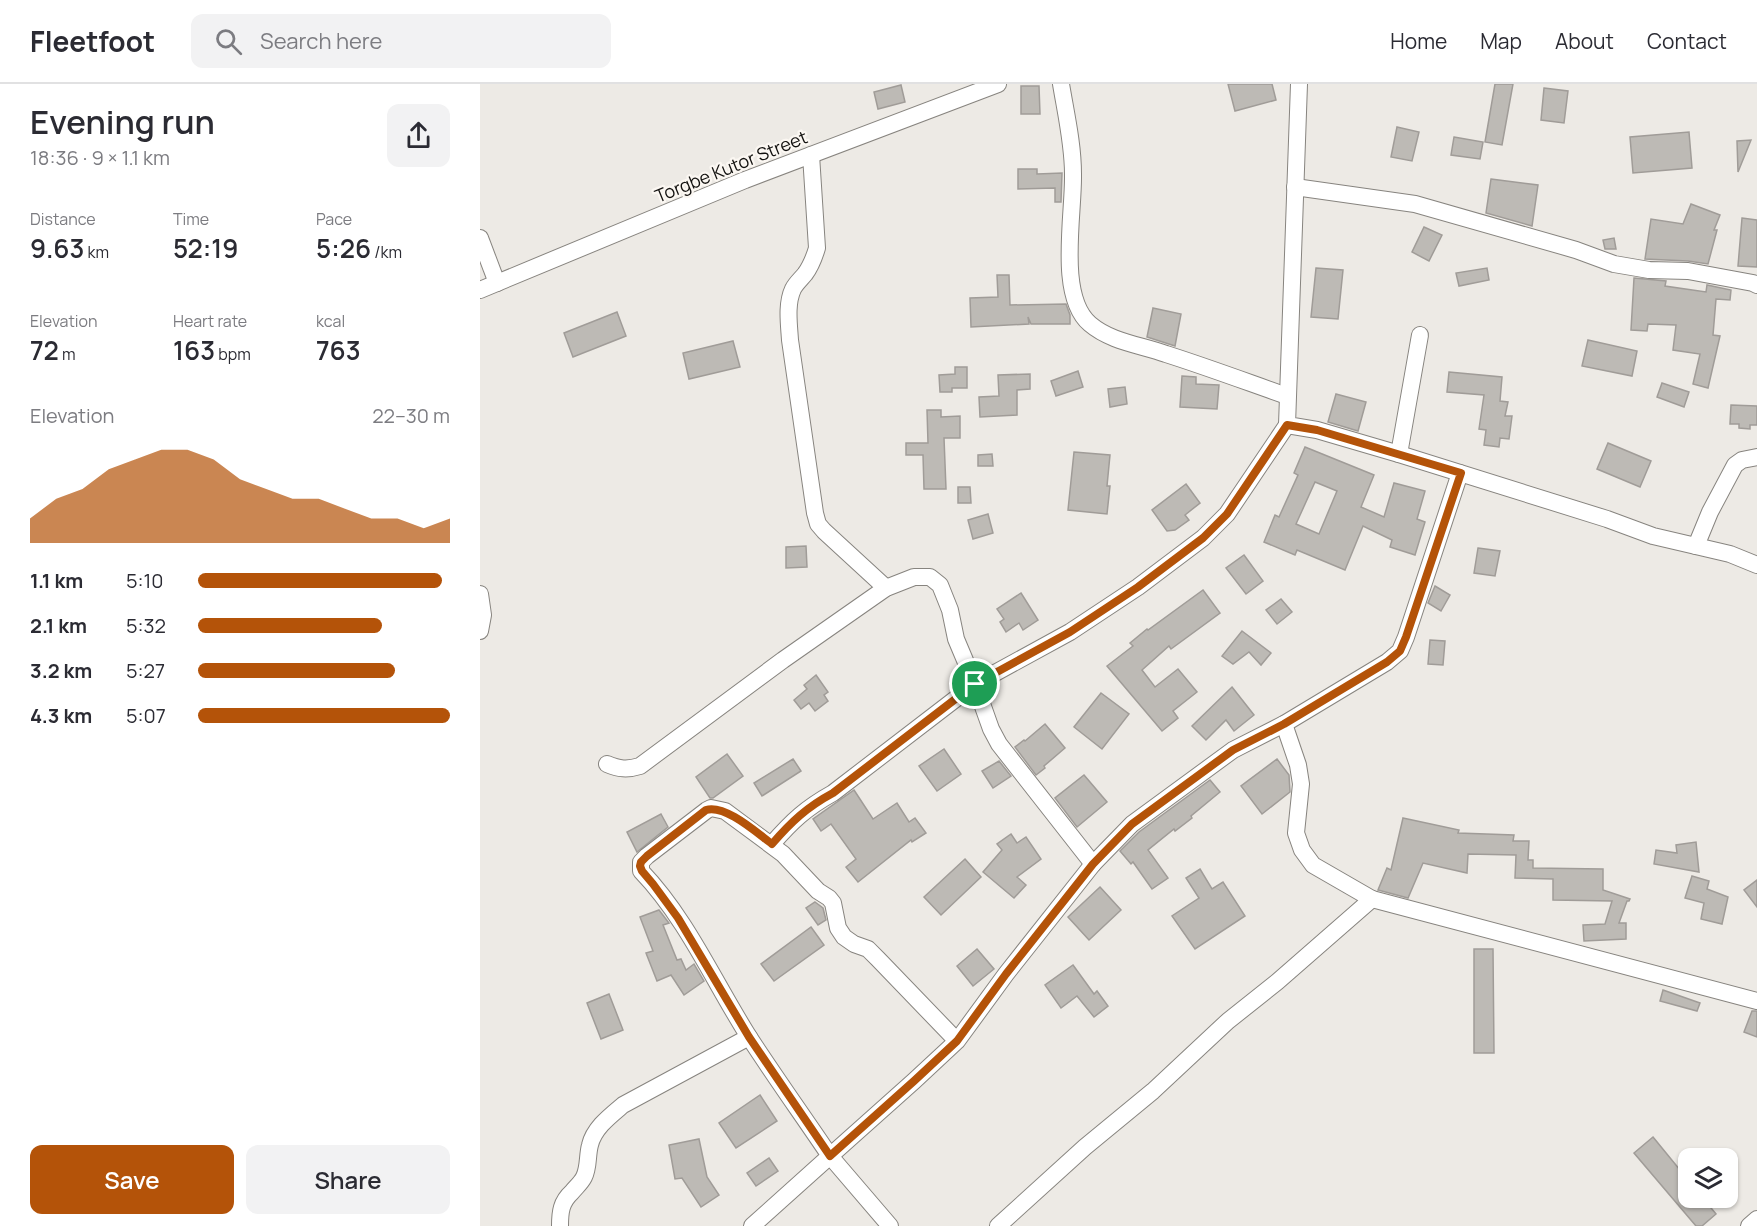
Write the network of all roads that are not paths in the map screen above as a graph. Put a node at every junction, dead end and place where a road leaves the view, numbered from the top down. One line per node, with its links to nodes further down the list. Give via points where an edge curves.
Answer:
1 (998, 84): 4 (street, Torgbe Kutor Street)
2 (1061, 84): 11 (street, via 1073,173 1070,261 1078,309 1106,335)
3 (1299, 84): 5 (street)
4 (811, 155): 7 (street, Torgbe Kutor Street); 18 (street, via 817,248 794,288 788,316 815,513 824,531)
5 (1294, 187): 8 (street, via 1415,204 1614,264 1688,271); 11 (street)
6 (480, 238): 7 (street)
7 (497, 283): 9 (street, Torgbe Kutor Street)
8 (1757, 285)
9 (480, 290)
10 (1420, 335): 13 (street)
11 (1287, 396): 12 (street)
12 (1287, 425): 13 (street); 21 (street, via 1227,514 1203,538 1070,632)
13 (1399, 454): 15 (street)
14 (1757, 457): 16 (street, via 1735,465)
15 (1461, 473): 16 (street, via 1653,536); 22 (street, via 1400,651)
16 (1696, 546): 17 (street)
17 (1757, 565)
18 (886, 588): 21 (street, via 914,577 930,577 940,585); 23 (street, via 640,766 620,769)
19 (480, 594): 20 (street)
20 (480, 631)
21 (975, 684): 24 (street, via 795,818); 25 (street, via 999,744)
22 (1284, 724): 25 (street, via 1233,750 1192,779 1132,824); 26 (street, via 1301,784 1296,833 1302,850 1313,865)
23 (607, 764)
24 (772, 844): 28 (street, via 725,811 711,808 647,856 640,866 678,918); 29 (street, via 833,903 844,937 868,949)
25 (1093, 864): 29 (street)
26 (1372, 899): 27 (street); 35 (street)
27 (1757, 1001)
28 (749, 1037): 30 (street); 32 (street, via 608,1118 592,1137 582,1181 560,1208)
29 (957, 1041): 30 (street)
30 (830, 1156): 33 (street); 34 (street)
31 (1757, 1219): 36 (street)
32 (560, 1226)
33 (752, 1226)
34 (890, 1226)
35 (998, 1226)
36 (1749, 1226)

